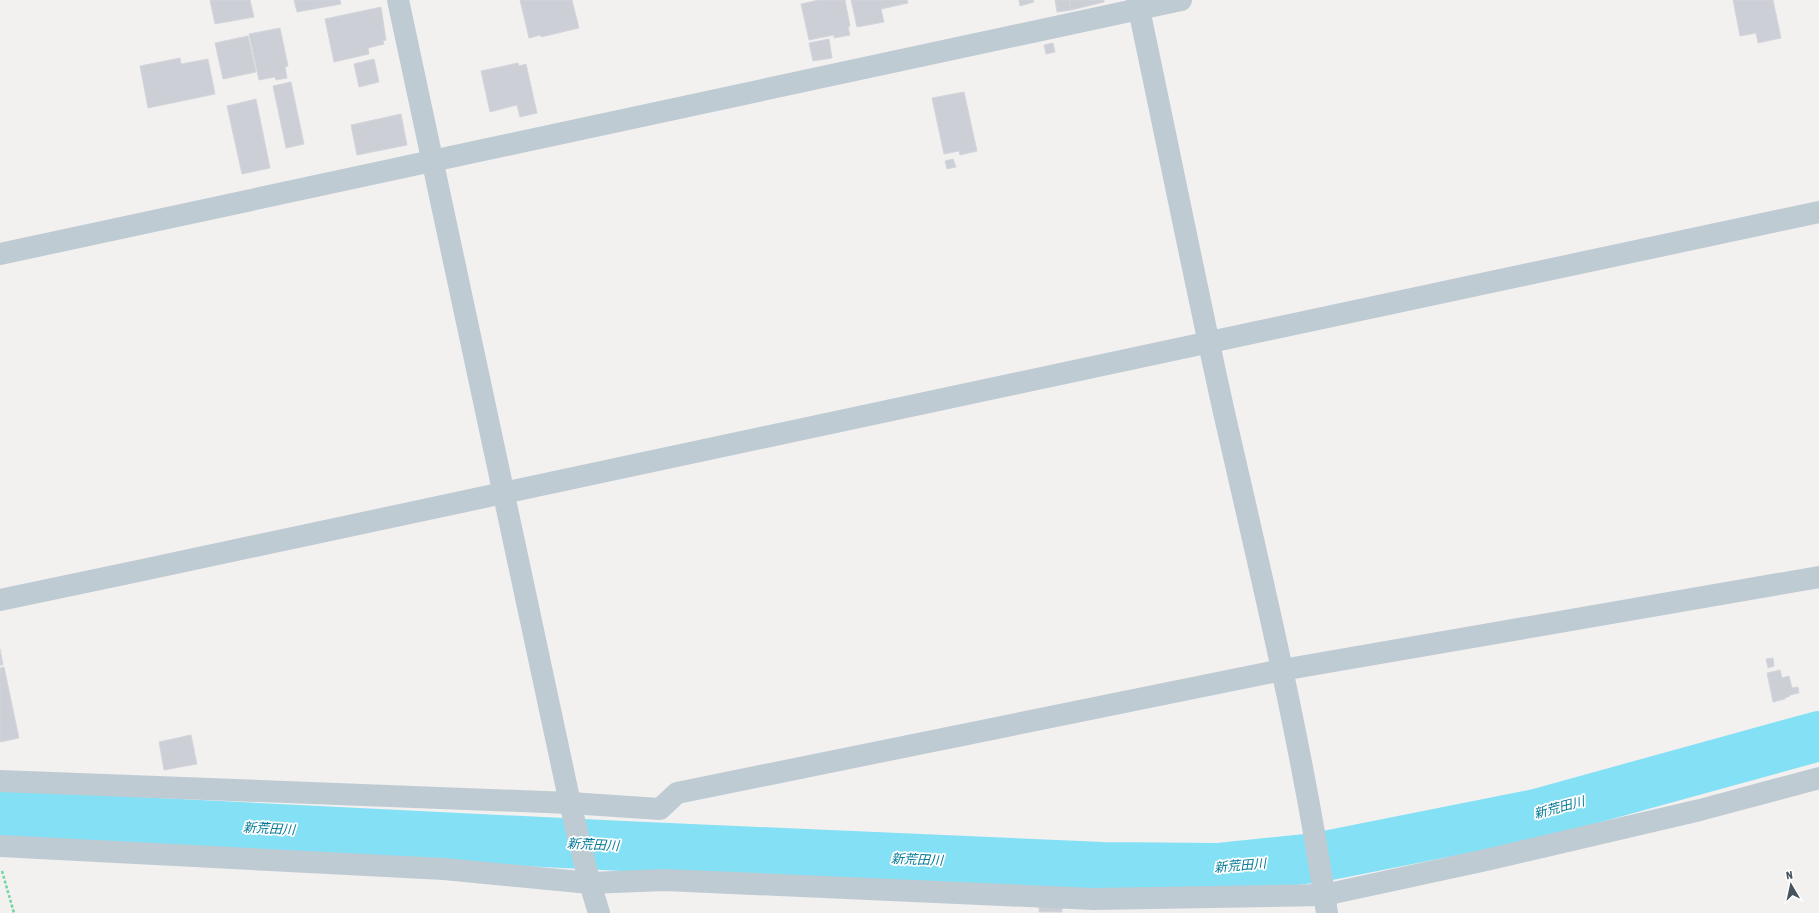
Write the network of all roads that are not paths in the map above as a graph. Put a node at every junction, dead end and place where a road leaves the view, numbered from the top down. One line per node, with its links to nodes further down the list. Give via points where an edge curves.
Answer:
1 (398, 0): 4 (street)
2 (1181, 0): 3 (street)
3 (1138, 4): 4 (street); 7 (street)
4 (432, 161): 6 (street); 8 (street)
5 (1819, 212): 7 (street)
6 (0, 254)
7 (1208, 342): 8 (street); 11 (street)
8 (504, 494): 10 (street); 14 (street)
9 (1819, 577): 11 (street)
10 (0, 600)
11 (1282, 670): 14 (street, via 677,793 660,809); 17 (street)
12 (1819, 778): 17 (street, via 1700,810)
13 (0, 781): 14 (street)
14 (571, 808): 16 (street)
15 (0, 846): 16 (street)
16 (589, 878): 17 (street, via 1094,899); 18 (street)
17 (1325, 898)
18 (599, 913)

